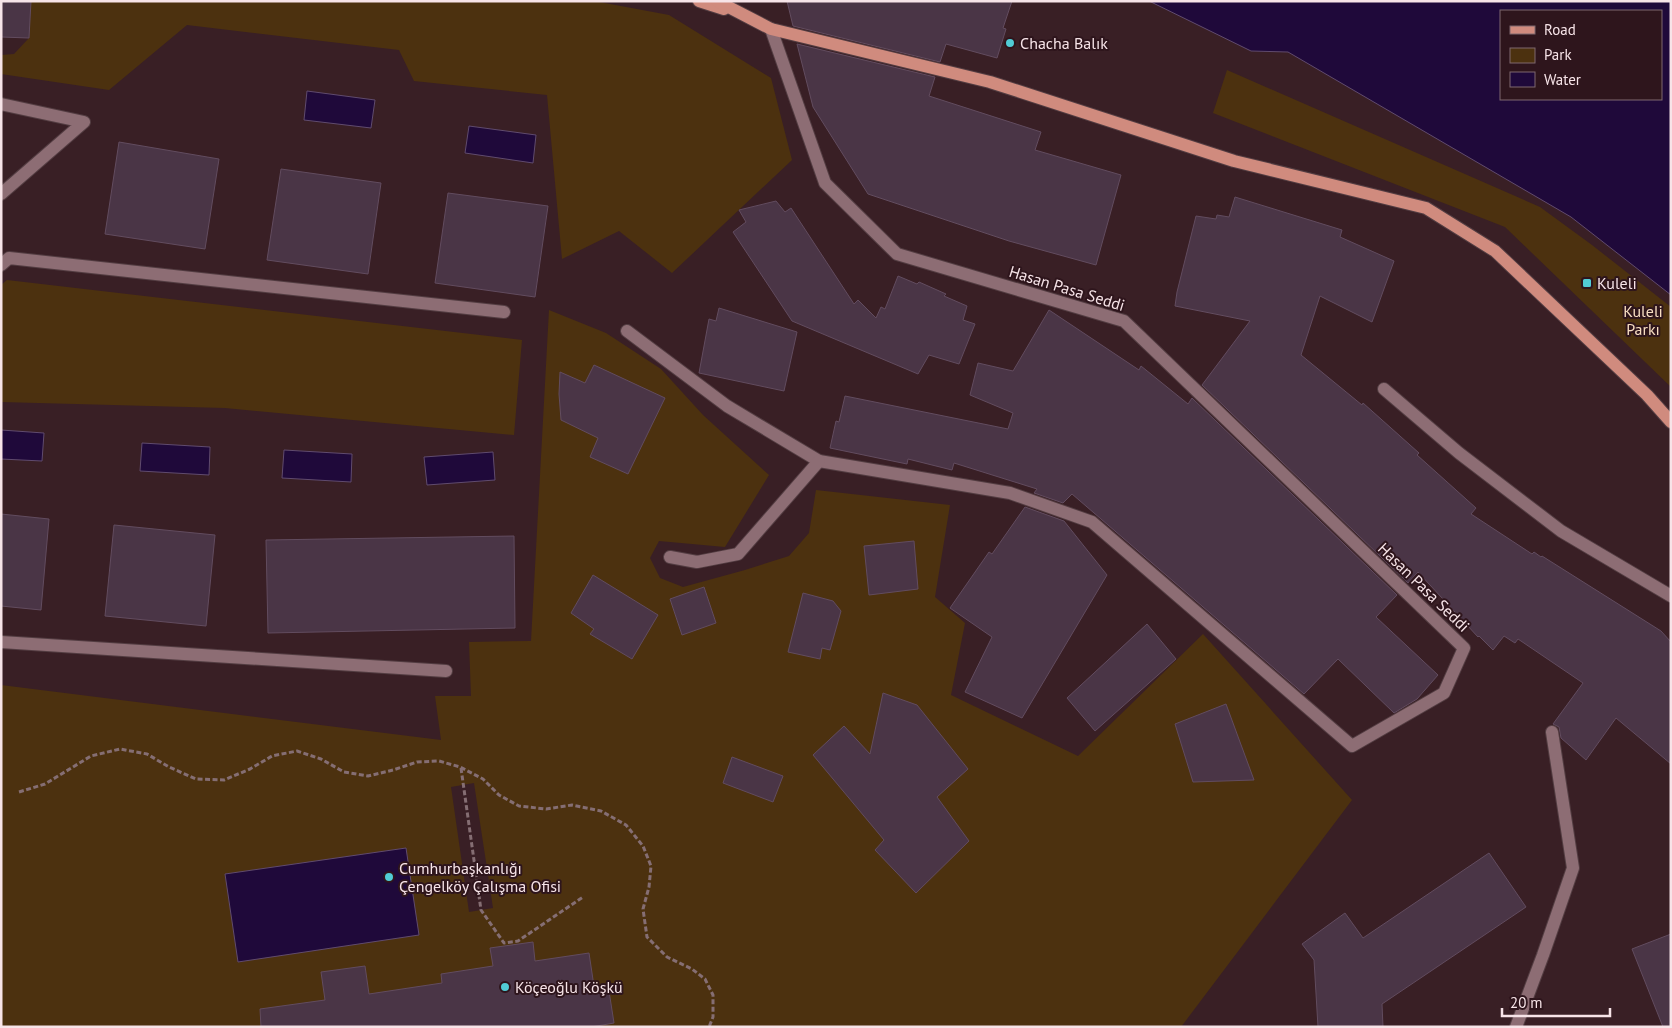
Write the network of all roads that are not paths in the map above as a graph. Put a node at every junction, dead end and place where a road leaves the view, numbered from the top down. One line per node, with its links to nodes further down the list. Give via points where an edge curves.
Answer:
1 (699, 1): 3 (main road)
2 (718, 1): 3 (main road)
3 (741, 14): 4 (main road)
4 (771, 29): 11 (main road, via 990,82 1234,161 1426,208 1495,251 1647,395); 12 (street, Hasan Pasa Seddi, via 825,183 897,254 1124,321 1464,648 1444,693 1352,746 1092,522 1010,493)
5 (1, 104): 6 (street, via 84,122)
6 (1, 194)
7 (1, 265): 8 (street, via 9,258)
8 (504, 312)
9 (627, 331): 12 (street, Hasan Pasa Seddi, via 727,406)
10 (1384, 389): 14 (street, via 1459,453 1561,531)
11 (1671, 422)
12 (819, 461): 13 (street, via 738,554 697,562)
13 (670, 557)
14 (1671, 596)
15 (1, 642): 16 (street)
16 (446, 671)
17 (1552, 732): 18 (street, via 1573,868)
18 (1516, 1027)

